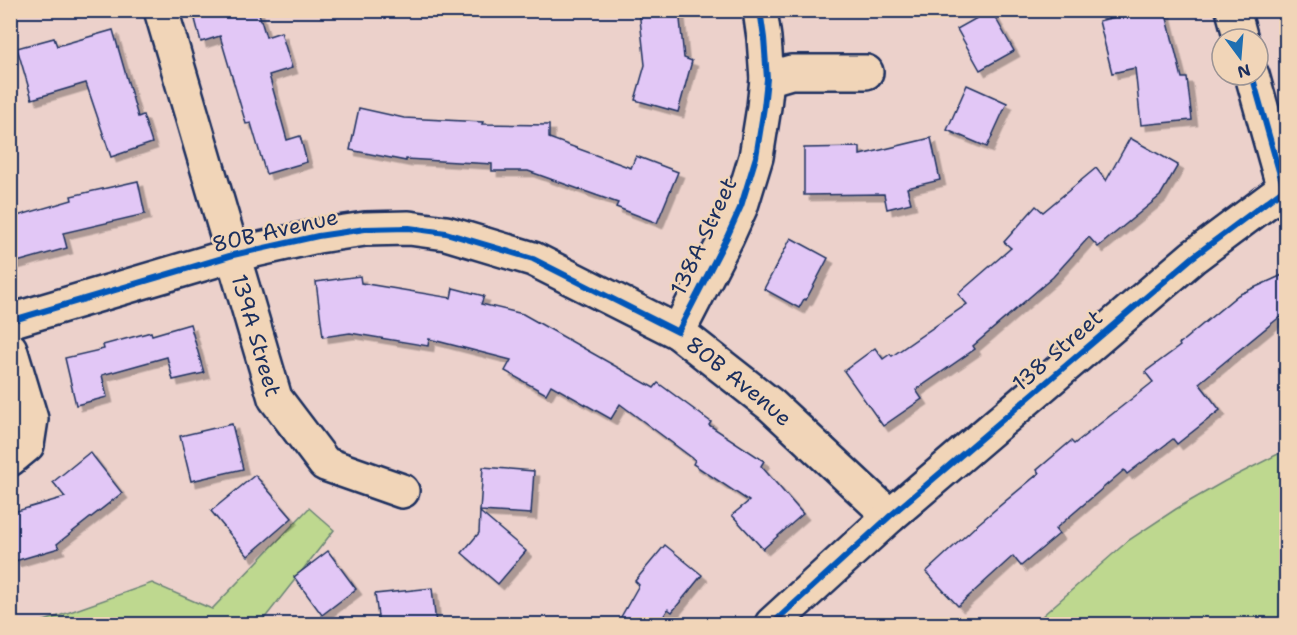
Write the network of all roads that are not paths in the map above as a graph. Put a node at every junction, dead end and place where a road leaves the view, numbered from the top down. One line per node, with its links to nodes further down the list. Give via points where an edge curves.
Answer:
1 (161, 10): 8 (street, 139A Street)
2 (760, 10): 6 (street, 138A Street)
3 (1233, 10): 4 (street)
4 (1238, 27)
5 (866, 72): 6 (street, via 791,72)
6 (767, 79): 10 (street, 138A Street, via 756,157 741,206)
7 (1255, 87): 14 (street, 138 Street, via 1284,189 1193,257)
8 (233, 255): 9 (street, 80B Avenue); 10 (street, 80B Avenue, via 365,229 409,228 446,233 533,259); 13 (street, 139A Street, via 275,398 325,464)
9 (10, 321)
10 (678, 332): 14 (street, 80B Avenue, via 771,405)
11 (10, 349): 12 (street, via 31,419 27,445)
12 (10, 459)
13 (402, 491)
14 (890, 516): 15 (street, 138 Street)
15 (772, 624)

